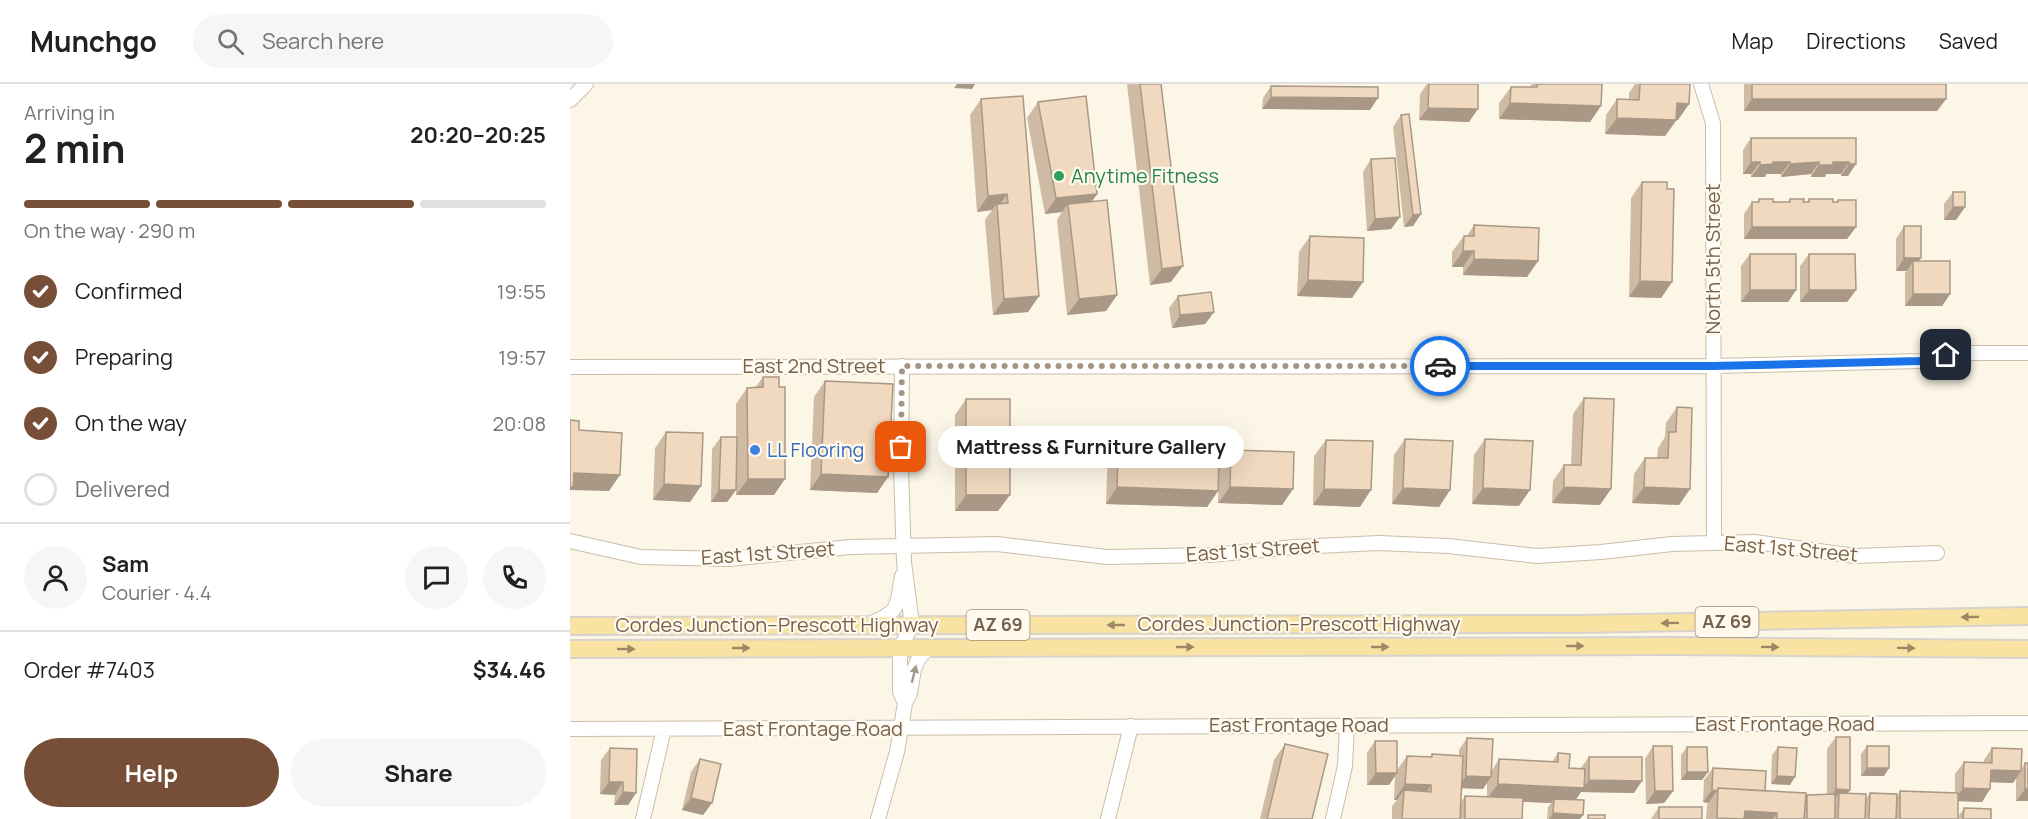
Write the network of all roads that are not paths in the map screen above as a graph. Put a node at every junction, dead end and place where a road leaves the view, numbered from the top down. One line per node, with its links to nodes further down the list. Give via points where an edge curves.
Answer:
1 (586, 84): 3 (street)
2 (1701, 84): 6 (street, North 5th Street, via 1713,123)
3 (570, 100)
4 (2028, 352): 6 (street, East 2nd Street, via 1956,353 1920,361)
5 (902, 366): 6 (street, East 2nd Street); 7 (street, East 2nd Street); 10 (street)
6 (1713, 366): 9 (street, North 5th Street)
7 (570, 367)
8 (570, 542): 10 (street, East 1st Street, via 641,557 720,559 850,547)
9 (1714, 543): 10 (street, East 1st Street, via 1537,556 1379,543 1294,546 1210,555 1107,557 997,544); 11 (street, East 1st Street, via 1755,542 1855,556)
10 (903, 547): 12 (street)
11 (1937, 553)
12 (904, 562): 14 (street, via 893,612); 15 (street)
13 (2028, 616): 15 (main road, Cordes Junction–Prescott Highway / AZ 69, one-way to 15, via 1600,624)
14 (867, 625): 15 (main road, Cordes Junction–Prescott Highway / AZ 69); 16 (main road, Cordes Junction–Prescott Highway / AZ 69)
15 (912, 625): 17 (street)
16 (570, 626)
17 (900, 648): 18 (main road, Cordes Junction–Prescott Highway / AZ 69); 19 (main road, Cordes Junction–Prescott Highway / AZ 69, one-way to 17); 21 (street, via 900,692)
18 (928, 648): 20 (main road, Cordes Junction–Prescott Highway / AZ 69, one-way to 20); 21 (street, one-way to 18, via 914,669)
19 (570, 649)
20 (2028, 649)
21 (905, 703): 25 (street)
22 (2028, 723): 23 (street, East Frontage Road)
23 (1347, 725): 24 (street, East Frontage Road); 31 (street, via 1345,766)
24 (1131, 726): 25 (street, East Frontage Road); 30 (street)
25 (902, 728): 27 (street, East Frontage Road); 29 (street)
26 (570, 729): 27 (street, East Frontage Road)
27 (664, 729): 28 (street)
28 (642, 819)
29 (878, 819)
30 (1108, 819)
31 (1333, 819)

